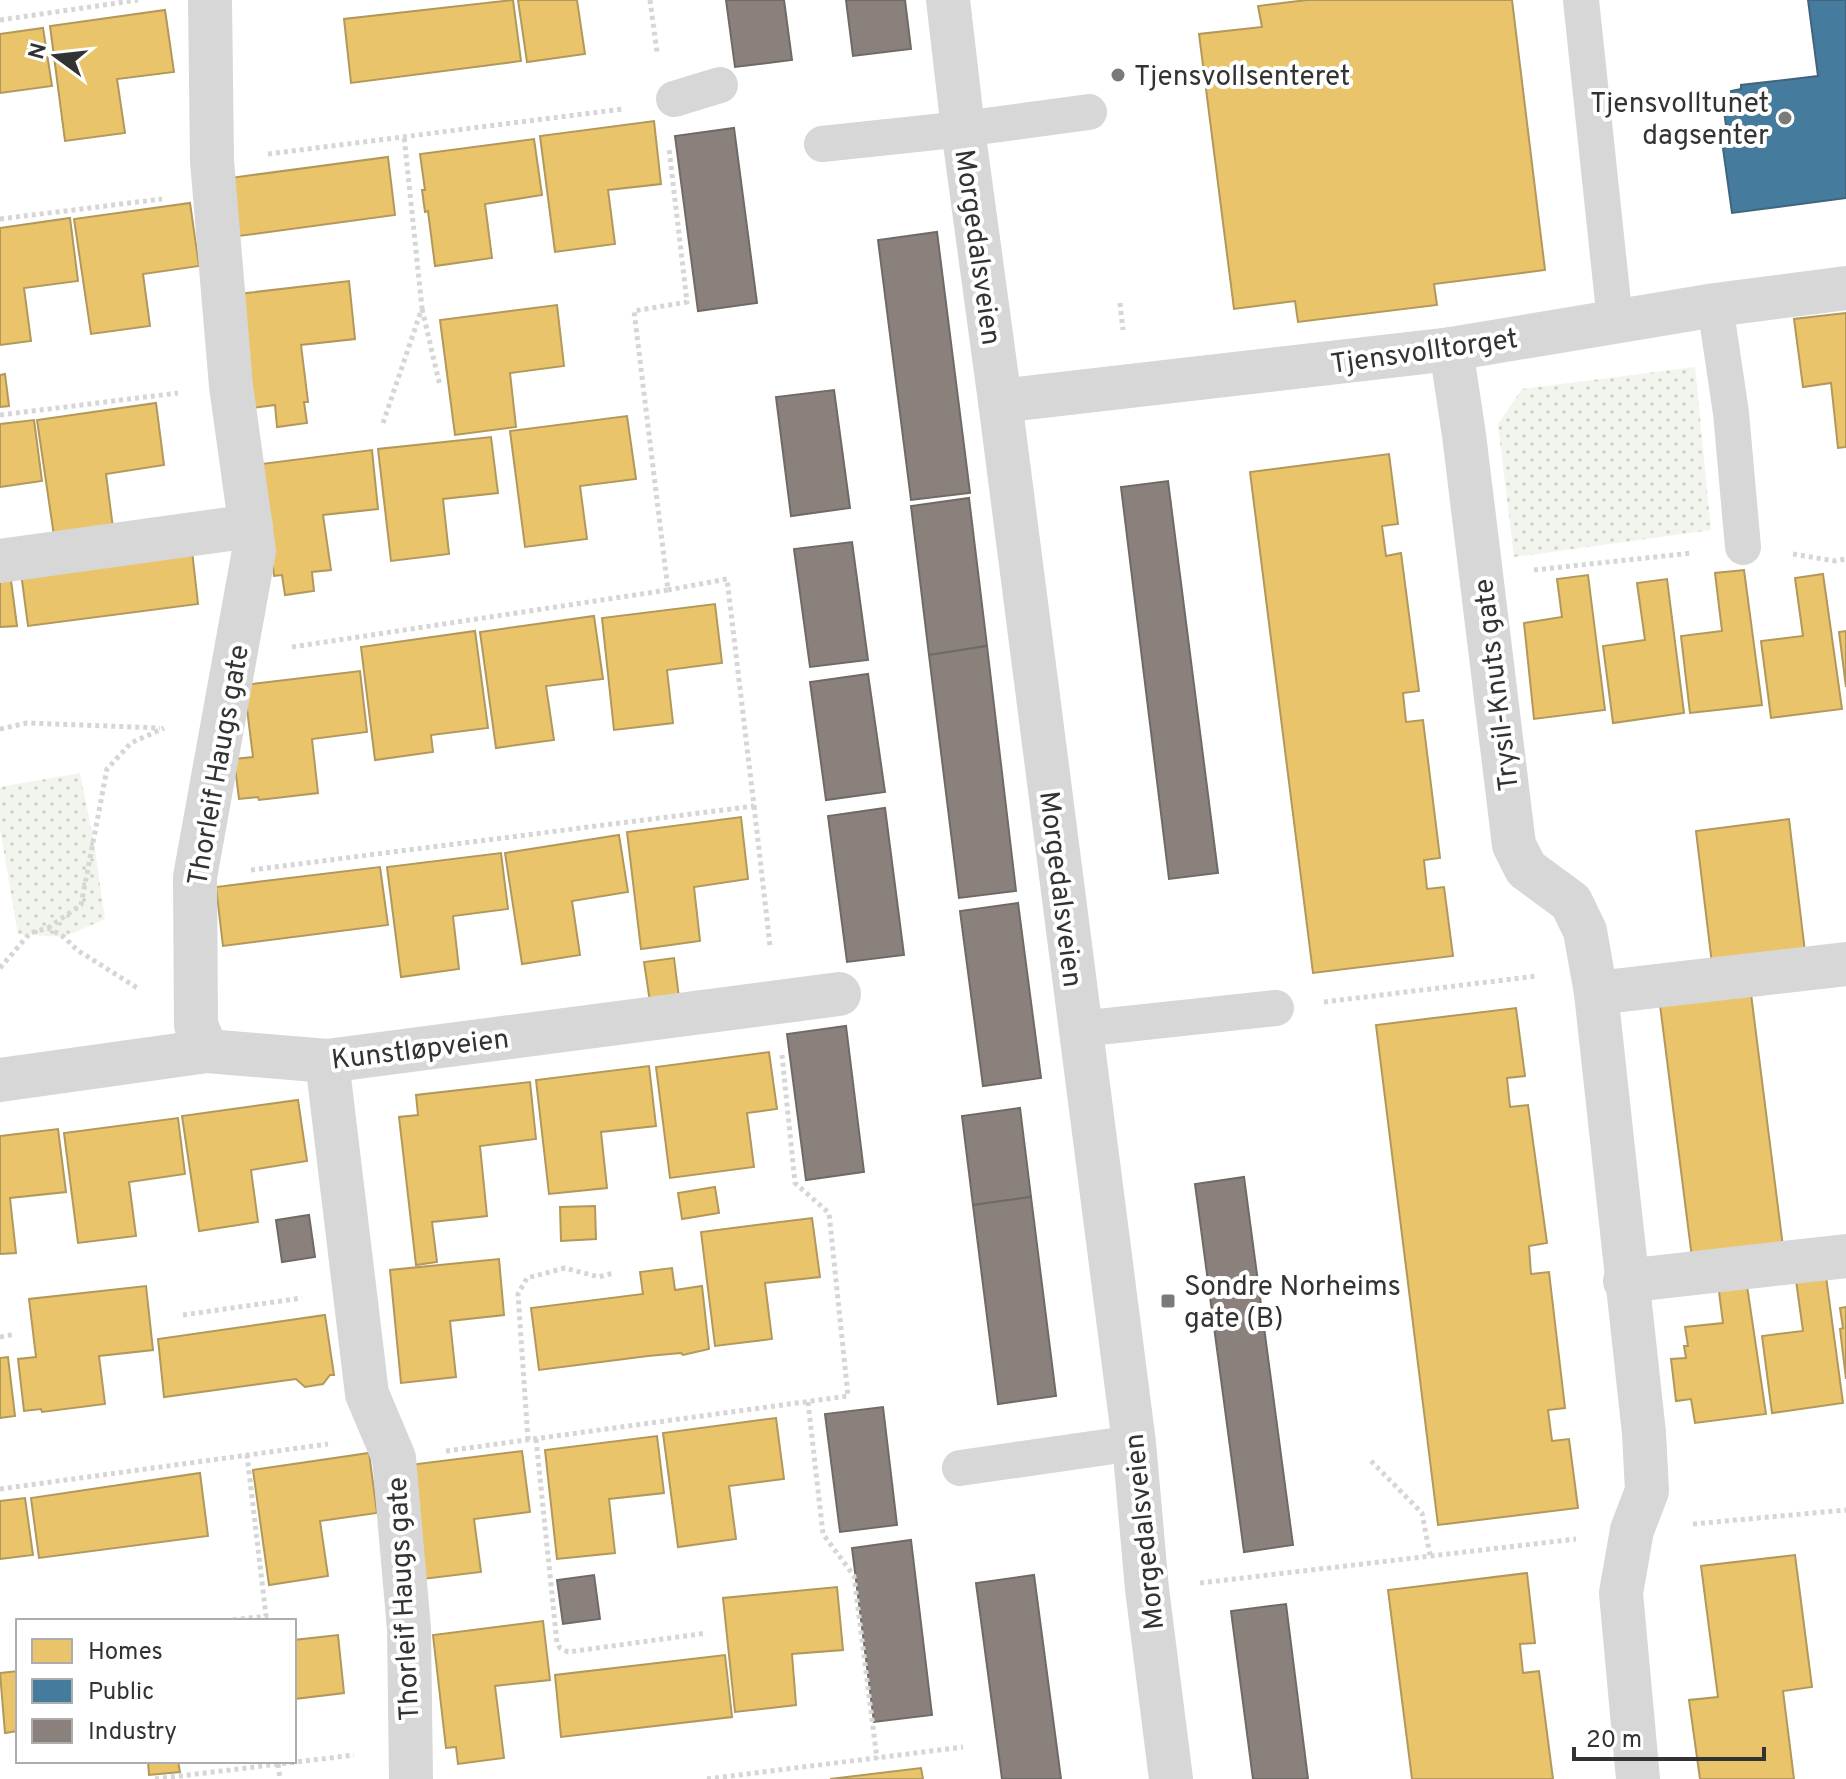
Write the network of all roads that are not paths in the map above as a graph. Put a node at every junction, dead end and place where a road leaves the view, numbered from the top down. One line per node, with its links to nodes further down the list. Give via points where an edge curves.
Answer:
1 (210, 0): 14 (street, Thorleif Haugs gate, via 213,176 231,386)
2 (948, 0): 7 (street, Morgedalsveien)
3 (1581, 0): 11 (lane)
4 (720, 85): 5 (lane)
5 (668, 101)
6 (1089, 112): 7 (lane)
7 (963, 129): 8 (lane); 13 (street, Morgedalsveien)
8 (822, 144)
9 (1846, 288): 10 (street, Tjensvolltorget)
10 (1715, 305): 11 (street, Tjensvolltorget); 15 (lane)
11 (1615, 321): 12 (street, Tjensvolltorget)
12 (1451, 349): 13 (street, Tjensvolltorget); 18 (street, Trysil-Knuts gate, via 1514,845 1526,869 1571,902 1585,931)
13 (1000, 401): 21 (street, Morgedalsveien)
14 (251, 526): 16 (street); 22 (street, Thorleif Haugs gate, via 254,551 195,877)
15 (1743, 547)
16 (0, 561)
17 (1846, 964): 18 (street)
18 (1594, 981): 26 (street, Trysil-Knuts gate)
19 (839, 994): 23 (street, Kunstløpveien)
20 (1276, 1008): 21 (lane)
21 (1080, 1029): 27 (street, Morgedalsveien)
22 (202, 1038): 23 (street, Kunstløpveien); 24 (street, Kunstløpveien)
23 (327, 1061): 29 (street, Thorleif Haugs gate, via 367,1394 386,1440 409,1629)
24 (0, 1080)
25 (1846, 1256): 26 (street)
26 (1625, 1281): 31 (street, Trysil-Knuts gate, via 1647,1491 1632,1530 1621,1593)
27 (1134, 1443): 28 (lane); 30 (street, Morgedalsveien)
28 (960, 1468)
29 (411, 1764)
30 (1171, 1779)
31 (1638, 1779)

